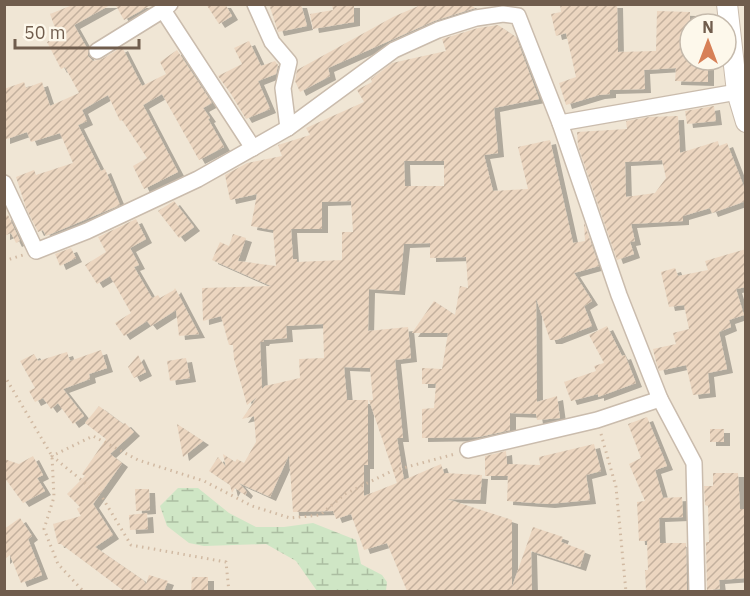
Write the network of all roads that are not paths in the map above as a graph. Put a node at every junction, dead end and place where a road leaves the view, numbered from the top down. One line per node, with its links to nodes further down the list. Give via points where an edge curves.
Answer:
1 (255, 4): 8 (street, via 272,42 289,62 284,88)
2 (727, 4): 5 (street)
3 (167, 7): 4 (street); 9 (street)
4 (97, 51)
5 (737, 92): 6 (street); 7 (street)
6 (560, 123): 8 (street, via 518,16 503,14 438,30 394,50); 11 (street, via 619,295)
7 (746, 123)
8 (288, 128): 9 (street)
9 (253, 148): 10 (street, via 198,179 36,251)
10 (4, 183)
11 (660, 399): 12 (street, via 597,420); 13 (street, via 694,463)
12 (468, 450)
13 (696, 591)

